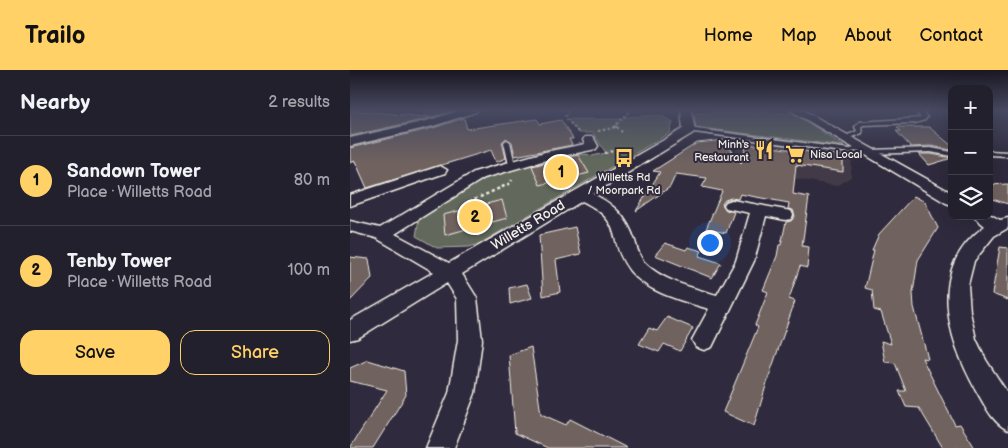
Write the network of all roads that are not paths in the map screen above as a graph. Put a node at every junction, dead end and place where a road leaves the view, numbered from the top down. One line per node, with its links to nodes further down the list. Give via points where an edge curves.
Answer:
1 (413, 128): 6 (street)
2 (826, 128): 5 (street)
3 (858, 128): 5 (lane, via 858,134)
4 (690, 130): 9 (lane, via 850,151); 15 (street, Willetts Road)
5 (844, 138): 9 (street)
6 (350, 142)
7 (507, 142): 13 (lane)
8 (591, 143): 13 (street)
9 (866, 150): 10 (lane, via 931,150); 16 (street)
10 (948, 153)
11 (993, 153): 12 (lane)
12 (1008, 154)
13 (512, 165): 23 (street, via 479,175)
14 (440, 170): 17 (street, via 420,185 376,191)
15 (580, 194): 24 (street, Willetts Road); 25 (street, via 614,214 629,254 638,268 655,279)
16 (948, 198)
17 (350, 201)
18 (732, 205): 19 (street)
19 (759, 211): 20 (street); 25 (street, via 745,261)
20 (785, 215)
21 (995, 222): 28 (street, via 964,261 957,297 973,361)
22 (350, 226): 23 (street)
23 (382, 234): 24 (street)
24 (450, 272): 26 (street, Willetts Road); 29 (street, via 467,298 470,340 462,393)
25 (721, 305): 27 (street)
26 (350, 331)
27 (704, 340)
28 (1004, 404)
29 (440, 448)

